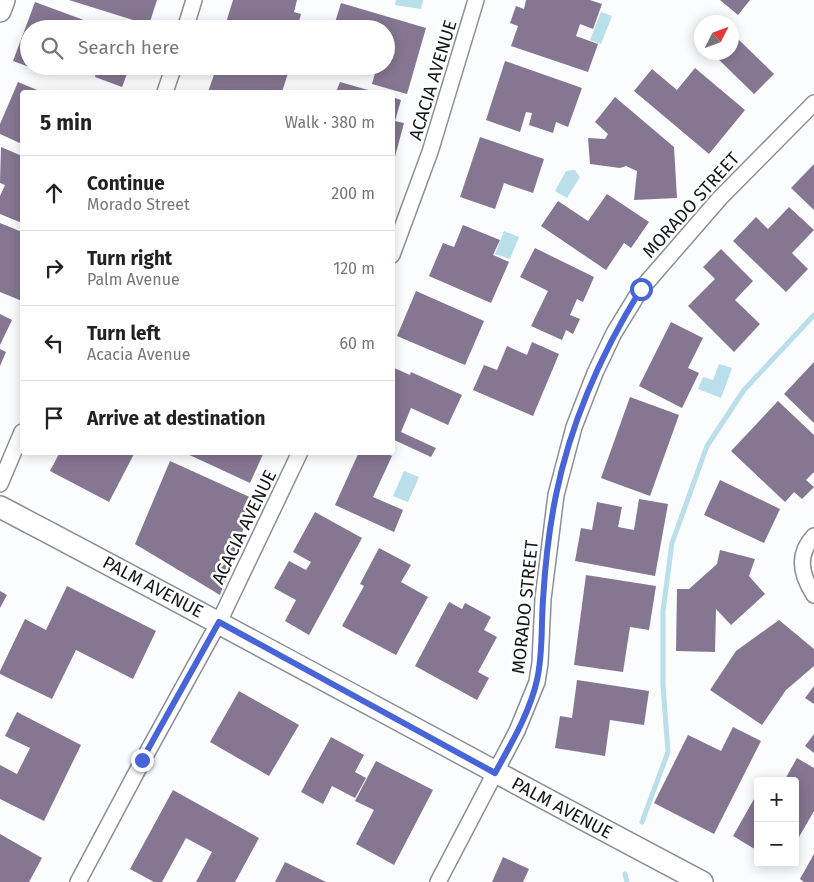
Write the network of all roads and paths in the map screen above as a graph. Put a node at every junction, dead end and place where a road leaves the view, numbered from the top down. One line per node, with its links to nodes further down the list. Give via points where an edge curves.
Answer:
1 (4, 0): 4 (street)
2 (194, 0): 5 (street)
3 (476, 0): 9 (street, ACACIA AVENUE, via 430,152)
4 (0, 10)
5 (188, 20)
6 (171, 75): 7 (street)
7 (166, 90)
8 (814, 104): 17 (street, MORADO STREET, via 720,198 641,289 614,333 574,427 556,495 537,682)
9 (395, 247)
10 (20, 437): 12 (street)
11 (299, 455): 16 (street, ACACIA AVENUE)
12 (0, 484)
13 (0, 507): 16 (street, PALM AVENUE)
14 (814, 536): 15 (street, via 806,545 802,559 804,580)
15 (814, 595)
16 (219, 622): 17 (street, PALM AVENUE); 18 (street, ACACIA AVENUE)
17 (495, 773): 19 (street, MORADO STREET); 20 (street, PALM AVENUE)
18 (78, 882)
19 (438, 882)
20 (702, 882)

